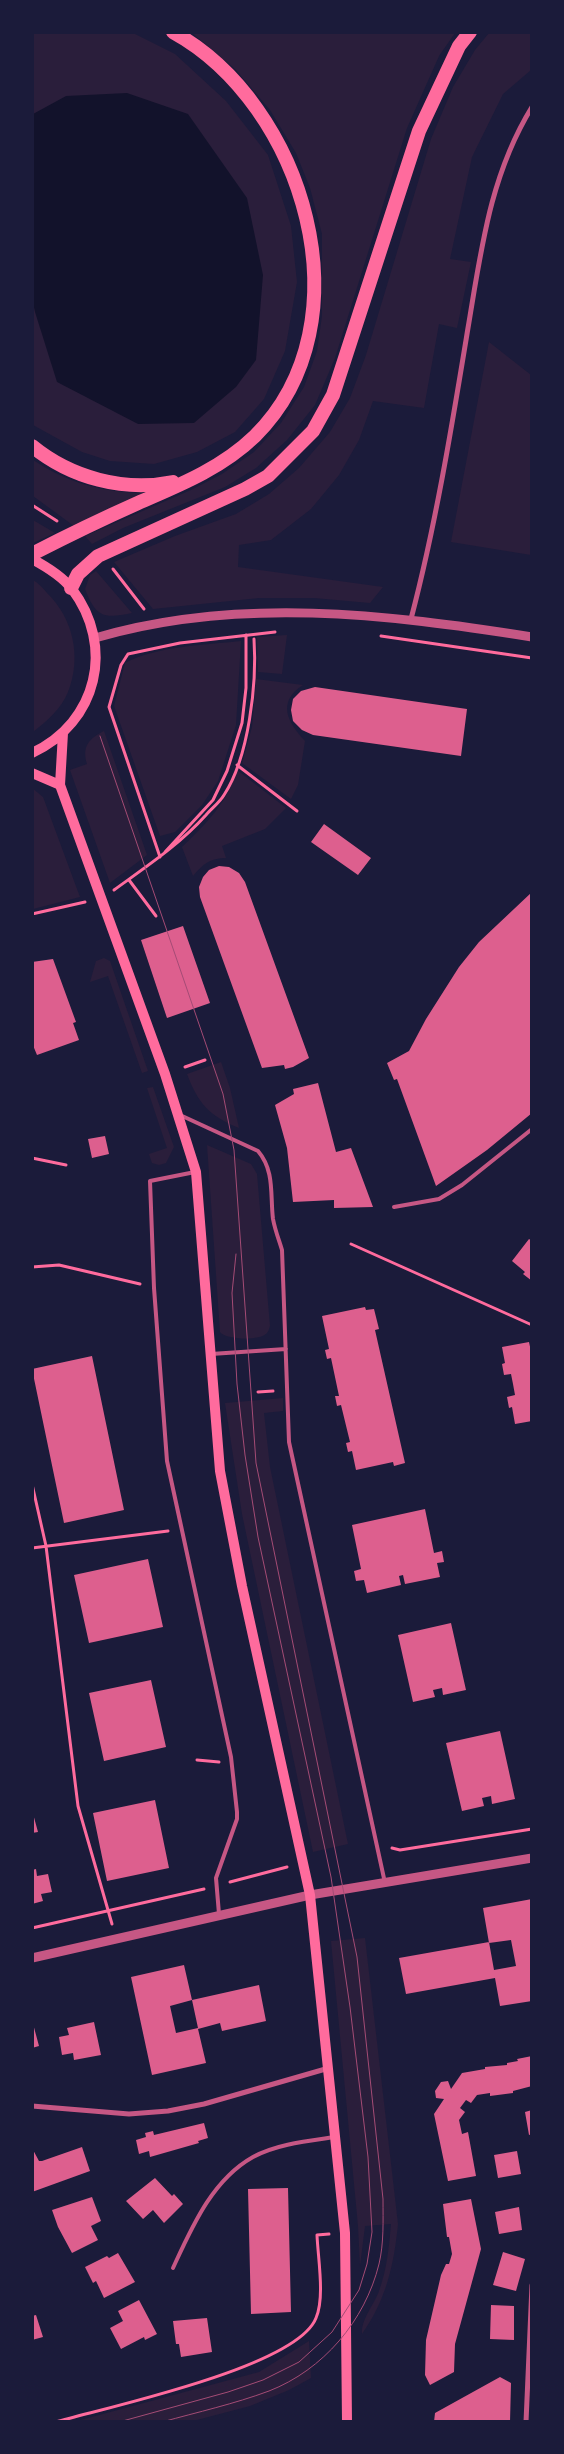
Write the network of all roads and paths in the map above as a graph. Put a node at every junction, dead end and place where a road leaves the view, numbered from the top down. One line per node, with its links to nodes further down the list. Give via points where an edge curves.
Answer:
1 (173, 32): 5 (highway, via 218,63 241,88 278,141 304,207 315,286 308,342 287,395 255,436 223,462)
2 (470, 32): 11 (highway, via 459,46 419,131 332,395 313,432 268,476 98,556 78,574)
3 (532, 107): 13 (street, via 517,131 498,178 474,285 424,569)
4 (32, 446): 5 (highway, via 70,469 99,481 140,487)
5 (193, 478): 8 (highway)
6 (32, 505): 7 (path)
7 (61, 524)
8 (32, 554)
9 (32, 560): 11 (main road, via 51,569)
10 (109, 564): 12 (path)
11 (71, 588): 18 (main road, via 86,611)
12 (144, 608)
13 (412, 619): 17 (street); 18 (street, via 252,611 164,620)
14 (282, 631): 15 (path)
15 (246, 634): 27 (path, via 242,723 227,770 213,800); 27 (path, via 128,654 121,665 109,707)
16 (372, 636): 20 (path)
17 (532, 637)
18 (94, 638): 21 (main road, via 96,662 92,687 80,711)
19 (254, 638): 23 (path, via 255,674 248,729)
20 (532, 658)
21 (63, 733): 22 (main road, via 46,747); 25 (main road)
22 (32, 753)
23 (237, 765): 26 (path); 27 (path, via 224,795 187,836)
24 (32, 773): 25 (main road)
25 (60, 785): 35 (main road)
26 (297, 811)
27 (160, 857): 28 (path)
28 (128, 880): 29 (path); 32 (path)
29 (112, 891)
30 (86, 902): 31 (path)
31 (32, 914)
32 (156, 916)
33 (205, 1060): 34 (path)
34 (185, 1067)
35 (178, 1114): 39 (main road); 45 (lane, via 258,1151 266,1161 270,1173 273,1221 282,1250)
36 (532, 1129): 40 (lane, via 462,1185 439,1199)
37 (32, 1158): 38 (path)
38 (66, 1165)
39 (196, 1172): 43 (lane, via 150,1181); 46 (main road)
40 (394, 1207)
41 (352, 1244): 44 (path)
42 (32, 1267): 43 (path, via 59,1265)
43 (154, 1288): 50 (lane, via 168,1461)
44 (532, 1325)
45 (286, 1349): 46 (lane); 59 (lane, via 290,1442)
46 (210, 1354): 61 (main road, via 220,1471)
47 (281, 1390): 48 (path)
48 (258, 1392)
49 (32, 1484): 51 (path)
50 (183, 1529): 51 (path); 54 (lane)
51 (46, 1546): 52 (path); 62 (path, via 78,1806)
52 (32, 1548)
53 (197, 1760): 54 (path)
54 (232, 1764): 60 (lane, via 238,1819)
55 (532, 1829): 56 (path, via 400,1850)
56 (387, 1846)
57 (532, 1858): 59 (street)
58 (282, 1868): 60 (path)
59 (385, 1883): 61 (street)
60 (216, 1886): 62 (path); 63 (lane)
61 (310, 1895): 63 (street); 67 (main road)
62 (107, 1910): 64 (path); 65 (path)
63 (220, 1916): 65 (street)
64 (32, 1928)
65 (117, 1939): 66 (street)
66 (32, 1958)
67 (329, 2068): 68 (street, via 204,2104 168,2111 129,2114); 69 (main road)
68 (32, 2106)
69 (336, 2136): 70 (main road); 71 (lane, via 293,2144 253,2157 224,2181 198,2214)
70 (345, 2233): 73 (path, via 317,2235 320,2307 310,2330 296,2340 260,2361 230,2373); 74 (main road)
71 (173, 2268)
72 (532, 2284): 75 (street)
73 (56, 2422)
74 (347, 2422)
75 (526, 2422)

